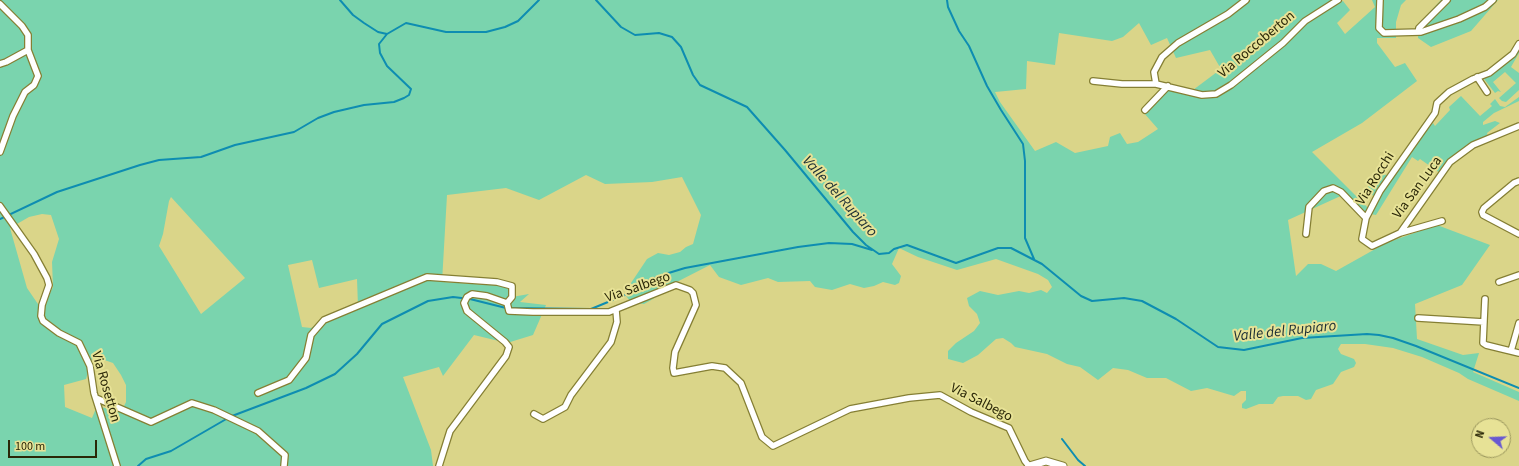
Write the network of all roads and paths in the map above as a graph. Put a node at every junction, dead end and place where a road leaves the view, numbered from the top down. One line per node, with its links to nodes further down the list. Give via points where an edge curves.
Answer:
1 (1246, 0): 13 (street, via 1228,14 1178,43 1162,57 1154,72)
2 (1338, 0): 14 (street, Via Roccoberton, via 1305,21 1283,43 1216,94 1202,95)
3 (1380, 0): 7 (street, via 1379,28 1384,33)
4 (1447, 0): 7 (street)
5 (1493, 0): 7 (street, via 1485,7 1460,19)
6 (0, 4): 9 (street, via 28,35)
7 (1418, 32)
8 (1519, 44): 11 (street, Via Rocchi, via 1513,54 1489,73)
9 (28, 50): 10 (street); 18 (street, via 38,76 34,85 25,92 13,116)
10 (0, 64)
11 (1477, 77): 15 (street); 21 (street, Via Rocchi, via 1448,92 1437,103 1435,113 1380,191)
12 (1094, 81): 13 (street, Via Roccoberton)
13 (1156, 84): 14 (street, Via Roccoberton)
14 (1168, 86): 16 (street)
15 (1487, 92)
16 (1145, 110)
17 (1519, 126): 23 (street, Via San Luca, via 1473,145 1450,162)
18 (0, 152)
19 (1519, 182): 25 (street, via 1482,212 1483,215)
20 (0, 206): 37 (street, Via Rosetton, via 34,254 47,278 49,285 42,305 43,321 79,343 90,366)
21 (1366, 218): 23 (street, Via Rocchi, via 1362,239 1372,246); 24 (street, via 1341,192 1333,188 1324,191 1309,207)
22 (1442, 221): 23 (street, Via Rocchi)
23 (1400, 233)
24 (1306, 234)
25 (1519, 234)
26 (1519, 275): 27 (street)
27 (1499, 282)
28 (1485, 298): 32 (street)
29 (508, 303): 30 (street, Via Salbego, via 509,311 575,313); 36 (street, Via Salbego, via 512,297 512,286 497,282 427,277 324,320 311,336 306,358 289,380); 41 (street, via 472,294 466,300 467,311 509,347 506,356 450,431)
30 (616, 310): 38 (street, via 617,322 611,342 565,406 543,419); 42 (street, Via Salbego, via 676,285 690,290 696,305 675,352 674,373 712,366 725,368 741,383 762,438 773,446 850,409 940,395 1009,428)
31 (1418, 318): 32 (street)
32 (1484, 322): 34 (street, via 1483,343)
33 (1519, 323): 34 (street)
34 (1511, 351): 35 (street)
35 (1519, 353)
36 (258, 393)
37 (96, 398): 39 (street, Via Rosetton); 40 (street, via 151,422 192,403 227,415 258,431 285,455)
38 (534, 414)
39 (117, 466)
40 (284, 466)
41 (440, 466)
42 (1029, 466): 43 (street, via 1046,461)
43 (1063, 466)

